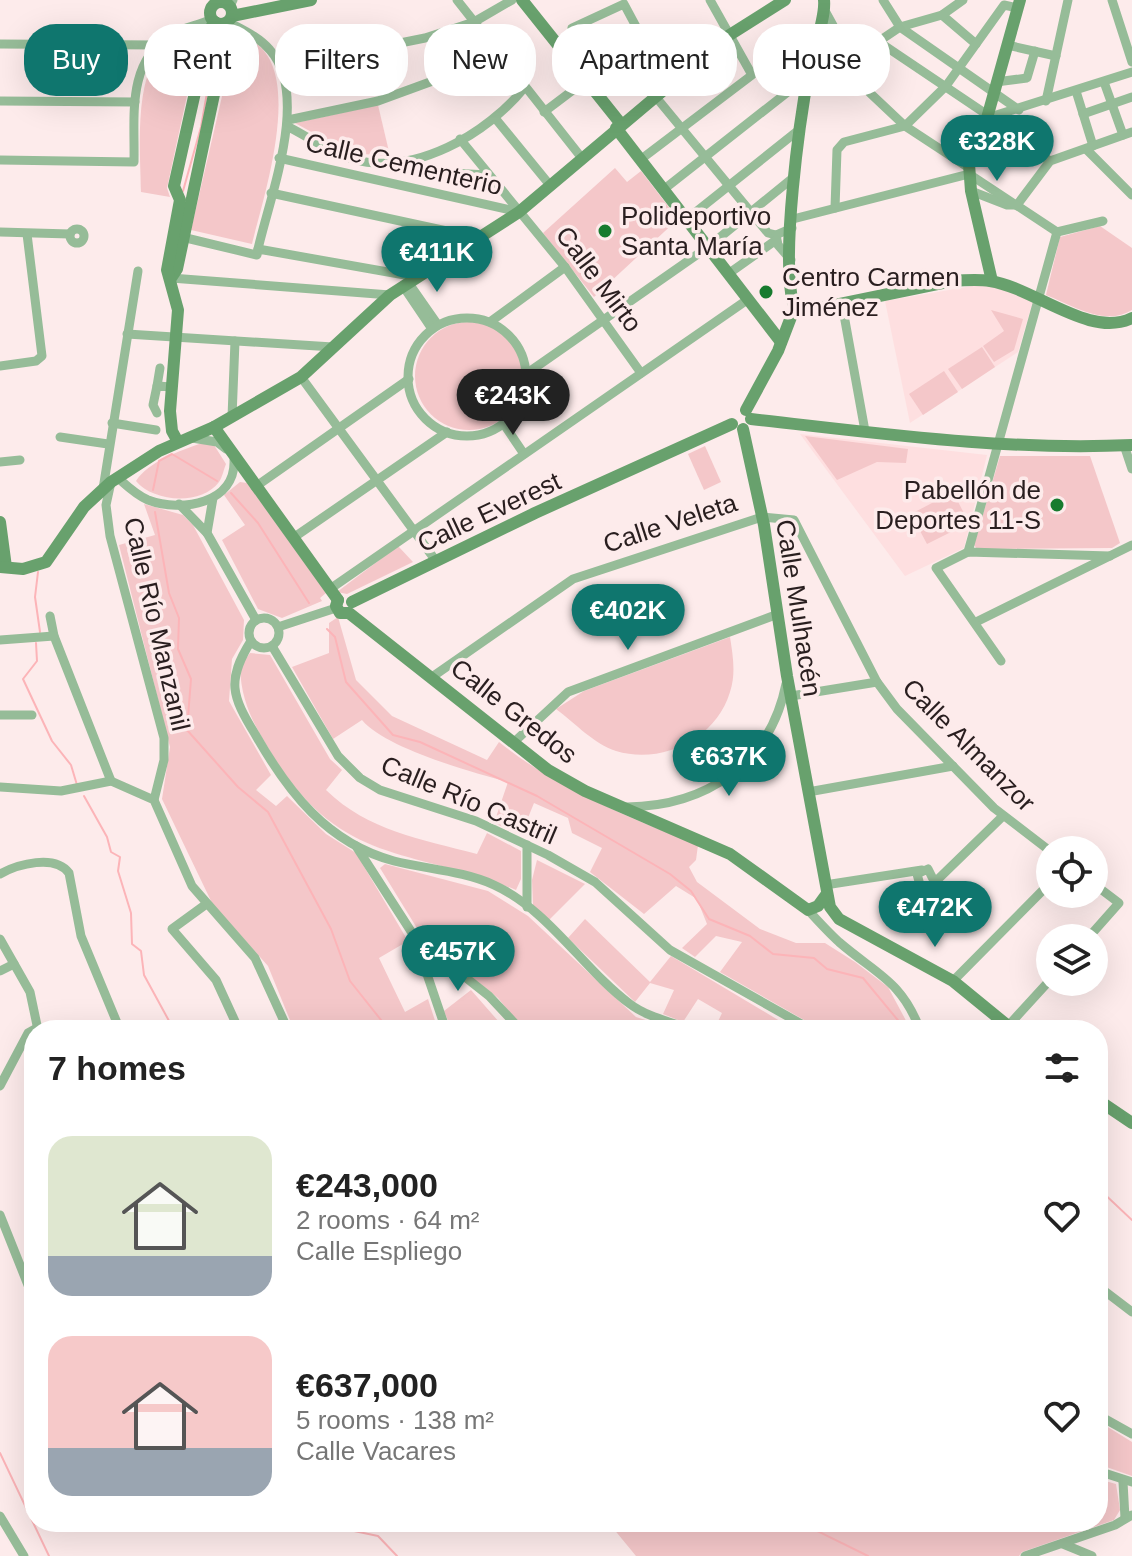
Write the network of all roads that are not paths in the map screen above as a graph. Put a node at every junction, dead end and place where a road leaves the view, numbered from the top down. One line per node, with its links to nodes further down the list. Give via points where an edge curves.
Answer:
1 (311, 0): 13 (street)
2 (457, 0): 15 (street)
3 (512, 0): 15 (street)
4 (522, 0): 25 (street)
5 (710, 0): 19 (street)
6 (785, 0): 23 (street)
7 (883, 0): 22 (street)
8 (963, 0): 14 (street)
9 (1068, 0): 34 (street)
10 (1112, 0): 36 (street)
11 (826, 3): 20 (street); 21 (street)
12 (1019, 4): 28 (street, via 1004,5); 30 (street)
13 (220, 11): 16 (street); 35 (street); 90 (street, via 227,33); 90 (street, via 209,30 174,186)
14 (942, 15): 22 (street); 28 (street)
15 (474, 22): 26 (street)
16 (193, 24)
17 (581, 24): 18 (street, via 624,4)
18 (634, 24)
19 (722, 24)
20 (821, 24)
21 (835, 24)
22 (900, 27): 24 (street); 38 (street)
23 (737, 30)
24 (890, 34)
25 (552, 36)
26 (408, 41)
27 (0, 44): 29 (street)
28 (976, 44): 38 (street)
29 (144, 45)
30 (1007, 45): 33 (street); 44 (street)
31 (890, 49): 43 (street)
32 (737, 51): 42 (street, via 752,75)
33 (1035, 51): 34 (street); 44 (street, via 1027,78)
34 (1056, 56): 58 (street)
35 (275, 57)
36 (1132, 62)
37 (144, 65): 59 (street)
38 (959, 69): 43 (street); 44 (street)
39 (1132, 72): 40 (street)
40 (1104, 82): 45 (street); 60 (street)
41 (424, 84): 66 (street)
42 (737, 86)
43 (946, 86): 64 (street); 68 (street)
44 (994, 87): 61 (street); 64 (street)
45 (1076, 91): 58 (street); 63 (street)
46 (286, 96): 66 (street)
47 (516, 96): 65 (street)
48 (532, 96): 62 (street)
49 (562, 96): 62 (street)
50 (599, 96): 67 (street)
51 (655, 96): 67 (street); 69 (street)
52 (724, 96): 69 (street)
53 (783, 96): 75 (street)
54 (805, 96): 70 (street)
55 (873, 96): 68 (street)
56 (1132, 97): 60 (street)
57 (0, 101): 59 (street)
58 (1046, 101): 61 (street)
59 (135, 102): 77 (street, via 134,162)
60 (1112, 104): 63 (street); 71 (street)
61 (1019, 110): 64 (street)
62 (544, 112): 74 (street)
63 (1083, 114): 73 (street)
64 (987, 116): 79 (street); 81 (street)
65 (495, 118): 72 (street); 84 (street)
66 (287, 123): 72 (street, via 335,151 369,162 412,161); 76 (street)
67 (619, 126): 74 (street); 78 (street)
68 (905, 126): 81 (street); 92 (street, via 844,142 837,150)
69 (681, 128): 75 (street); 78 (street)
70 (801, 129): 83 (street); 85 (street)
71 (1128, 134): 73 (street)
72 (460, 139): 82 (street, Calle Mirto)
73 (1089, 147): 79 (street); 89 (street)
74 (581, 157): 84 (street)
75 (705, 157): 85 (street); 86 (street)
76 (279, 158): 88 (street); 93 (street, Calle Cementerio)
77 (0, 160)
78 (640, 160): 86 (street)
79 (1050, 161): 91 (street)
80 (412, 171): 82 (street)
81 (969, 171): 87 (street); 91 (street); 92 (street)
82 (488, 175): 93 (street, Calle Mirto)
83 (795, 176): 94 (street); 97 (street)
84 (549, 184): 93 (street)
85 (728, 184): 94 (street); 95 (street)
86 (663, 190): 95 (street)
87 (971, 191): 91 (street); 112 (street)
88 (271, 193): 104 (street); 106 (street)
89 (1132, 195)
90 (185, 201): 102 (street)
91 (1017, 205): 99 (street)
92 (835, 208): 97 (street)
93 (519, 212): 104 (street); 108 (street, Calle Mirto)
94 (750, 212): 103 (street); 105 (street)
95 (687, 219): 105 (street)
96 (1103, 221): 99 (street)
97 (792, 224): 103 (street); 107 (street)
98 (0, 232): 100 (street)
99 (1057, 232): 115 (street)
100 (27, 234): 101 (street); 128 (street, via 42,356)
101 (70, 234)
102 (178, 236): 106 (street, via 257,255); 111 (street, via 167,270)
103 (776, 237): 107 (street); 110 (street)
104 (479, 238): 113 (street)
105 (708, 247): 110 (street); 120 (street)
106 (258, 249): 113 (street)
107 (788, 252): 118 (street)
108 (565, 267): 120 (street, Calle Mirto); 121 (street)
109 (138, 271): 123 (street)
110 (728, 274): 116 (street)
111 (171, 278): 114 (street); 124 (street, via 178,310)
112 (992, 281): 115 (street); 117 (street, via 952,281)
113 (409, 282): 114 (street); 122 (street)
114 (390, 295): 127 (street)
115 (1038, 297): 119 (street, via 1100,325 1115,326); 150 (street)
116 (747, 300): 126 (street); 130 (street)
117 (842, 304): 118 (street); 144 (street)
118 (795, 311): 126 (street)
119 (1132, 318)
120 (604, 320): 130 (street, Calle Mirto); 131 (street)
121 (490, 322): 122 (street, via 466,318); 131 (street, via 513,339)
122 (435, 327): 133 (street, via 412,356)
123 (127, 334): 124 (street); 139 (street)
124 (176, 337): 125 (street); 135 (street)
125 (235, 341): 127 (street); 137 (street)
126 (781, 342): 138 (street)
127 (333, 347): 132 (street)
128 (0, 366)
129 (160, 368): 134 (street)
130 (641, 373): 151 (street)
131 (526, 374): 140 (street, via 524,392)
132 (301, 377): 137 (street); 142 (street)
133 (409, 379): 142 (street); 145 (street, via 423,415)
134 (157, 386): 135 (street); 136 (street)
135 (172, 387): 147 (street, via 172,431)
136 (157, 413)
137 (232, 417): 141 (street)
138 (743, 421): 144 (street); 163 (street, Calle Mulhacén); 173 (street, Calle Everest)
139 (112, 423): 143 (street); 148 (street)
140 (503, 423): 145 (street, via 482,433); 151 (street)
141 (214, 427): 147 (street); 152 (street, Calle Gredos)
142 (340, 428): 157 (street); 158 (street)
143 (156, 430)
144 (865, 431): 150 (street)
145 (447, 432): 157 (street)
146 (60, 437): 148 (street)
147 (184, 440): 152 (street, via 217,442); 159 (street)
148 (108, 444): 159 (street)
149 (1128, 445): 150 (street); 155 (street)
150 (996, 446): 171 (street)
151 (524, 454): 165 (street)
152 (231, 455): 156 (street); 158 (street, Calle Gredos)
153 (20, 460): 154 (street)
154 (0, 462)
155 (1132, 469)
156 (231, 480): 158 (street); 160 (street)
157 (376, 481): 165 (street); 168 (street)
158 (252, 483): 168 (street, Calle Gredos)
159 (107, 486): 161 (street); 162 (street, Calle Río Manzanil); 162 (street, Calle Río Manzanil); 174 (street, via 46,562 23,569)
160 (213, 498): 161 (street); 166 (street)
161 (179, 504): 166 (street)
162 (106, 505): 198 (street, Calle Río Manzanil, via 164,738)
163 (762, 517): 167 (street, via 794,520); 177 (street, Calle Mulhacén); 188 (street, Calle Veleta, via 573,579)
164 (0, 522): 174 (street)
165 (413, 531): 173 (street); 175 (street)
166 (207, 533): 179 (street)
167 (802, 534): 169 (street); 189 (street, Calle Almanzor)
168 (293, 538): 175 (street, Calle Gredos)
169 (814, 543)
170 (1132, 545): 172 (street)
171 (968, 552): 172 (street); 180 (street, via 936,568)
172 (1110, 556): 180 (street)
173 (436, 561): 176 (street, Calle Everest)
174 (3, 567)
175 (330, 589): 176 (street, Calle Gredos)
176 (344, 606): 181 (street, Calle Everest); 188 (street, Calle Gredos)
177 (778, 614): 187 (street, Calle Mulhacén); 193 (street, via 568,692)
178 (50, 616): 182 (street)
179 (256, 620): 181 (street, via 266,618); 184 (street, via 250,627)
180 (976, 622): 186 (street)
181 (278, 627): 185 (street)
182 (54, 636): 183 (street); 195 (street)
183 (0, 640)
184 (251, 641): 185 (street, via 263,648); 202 (street, via 237,665 236,701 284,785 335,834)
185 (272, 646): 203 (street, Calle Río Castril, via 338,756 360,778)
186 (1001, 661)
187 (787, 676): 190 (street, Calle Mulhacén); 199 (street, via 774,722 735,774 688,798)
188 (432, 677): 193 (street, Calle Gredos)
189 (877, 682): 190 (street); 194 (street, Calle Almanzor, via 919,735)
190 (791, 696): 197 (street, Calle Mulhacén)
191 (0, 715): 192 (street)
192 (32, 715)
193 (513, 743): 199 (street, Calle Gredos, via 548,770)
194 (953, 766): 197 (street); 200 (street, Calle Almanzor)
195 (111, 781): 196 (street, via 61,791); 198 (street)
196 (0, 787)
197 (808, 792): 210 (street, Calle Mulhacén)
198 (154, 800): 214 (street)
199 (619, 807): 216 (street, Calle Gredos, via 730,854)
200 (1003, 816): 201 (street, Calle Almanzor); 208 (street)
201 (1036, 841)
202 (354, 843): 212 (street, via 391,860 494,885); 218 (street)
203 (527, 845): 204 (street, Calle Río Castril); 205 (street)
204 (542, 852): 205 (street); 233 (street, Calle Río Castril, via 595,882 670,950)
205 (527, 866): 209 (street)
206 (922, 870): 208 (street, via 931,871); 208 (street, via 916,877 920,885 928,887); 210 (street)
207 (0, 874): 227 (street, via 18,864 58,865 69,873 81,936)
208 (934, 881)
209 (525, 889): 212 (street); 215 (street)
210 (826, 890): 216 (street, via 818,906); 224 (street, Calle Mulhacén, via 839,919)
211 (1108, 895): 217 (street, via 1119,903)
212 (512, 897): 215 (street)
213 (1036, 897): 224 (street)
214 (205, 905): 228 (street, via 172,929 216,980); 229 (street, via 255,958)
215 (527, 907): 232 (street, via 632,1005)
216 (808, 910): 234 (street, Calle Gredos, via 840,943 894,984)
217 (1100, 924)
218 (414, 936): 221 (street); 223 (street)
219 (0, 939): 220 (street)
220 (14, 964): 222 (street); 226 (street, via 35,1003)
221 (447, 964): 223 (street); 231 (street)
222 (0, 971)
223 (429, 980): 230 (street)
224 (953, 981): 235 (street, Calle Mulhacén)
225 (1037, 996): 236 (street)
226 (37, 1020)
227 (116, 1020)
228 (234, 1020)
229 (283, 1020)
230 (443, 1020)
231 (512, 1020)
232 (668, 1020)
233 (794, 1020)
234 (916, 1020)
235 (1000, 1020)
236 (1017, 1020)
237 (24, 1041): 238 (street)
238 (0, 1086)
239 (1108, 1107): 240 (street)
240 (1132, 1123)
241 (0, 1215): 242 (street)
242 (24, 1275)
243 (1108, 1294): 244 (street)
244 (1132, 1312)
245 (1108, 1421): 246 (street)
246 (1132, 1434)
247 (1108, 1475): 248 (street)
248 (1128, 1482): 250 (street)
249 (0, 1516): 254 (street)
250 (1129, 1516): 251 (street)
251 (1108, 1528)
252 (1096, 1532): 253 (street)
253 (1063, 1544): 255 (street); 256 (street)
254 (24, 1556)
255 (1025, 1556)
256 (1092, 1556)

